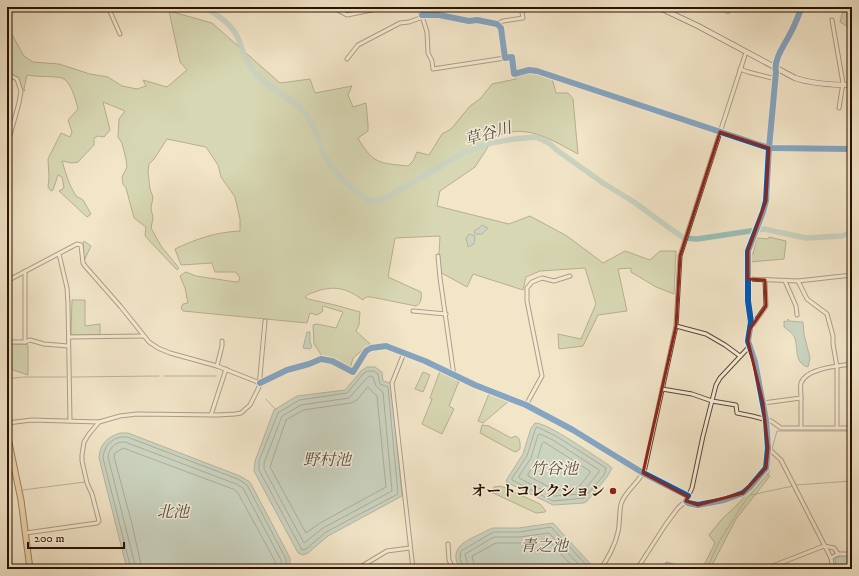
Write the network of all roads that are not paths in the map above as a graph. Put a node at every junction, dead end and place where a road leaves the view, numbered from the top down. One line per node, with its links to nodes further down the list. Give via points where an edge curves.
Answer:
1 (108, 7): 13 (street)
2 (332, 7): 3 (street, via 347,15)
3 (387, 7)
4 (419, 7): 10 (street)
5 (440, 7): 9 (street)
6 (521, 7): 12 (street, via 522,18)
7 (658, 7): 14 (main road)
8 (802, 7): 17 (street, via 782,46)
9 (440, 15): 10 (street); 12 (street)
10 (422, 16): 15 (street, via 433,69); 16 (street, via 400,23 358,45)
11 (832, 20): 22 (street)
12 (497, 24): 15 (street, via 501,28)
13 (120, 34)
14 (746, 52): 17 (main road); 18 (street)
15 (505, 58): 24 (street, via 512,57 514,74 529,70 537,71)
16 (347, 59)
17 (775, 68): 20 (street); 22 (main road, via 807,82)
18 (740, 69): 20 (street); 24 (street)
19 (7, 74): 25 (street, via 17,79 21,92)
20 (776, 80): 26 (street)
21 (852, 85): 22 (main road)
22 (842, 86): 23 (street)
23 (839, 108)
24 (720, 132): 26 (street); 42 (street, via 684,242 679,265)
25 (7, 146)
26 (769, 148): 27 (street); 33 (street, via 766,201 748,251)
27 (852, 149)
28 (59, 254): 30 (street); 44 (street, via 67,288); 45 (street, via 77,244 81,245 85,266)
29 (438, 256): 39 (street)
30 (25, 271): 35 (street); 48 (street)
31 (852, 275): 37 (street)
32 (570, 276): 63 (street, via 554,281 542,278 532,282 527,288 527,301 542,376)
33 (748, 279): 34 (street); 43 (street)
34 (765, 280): 36 (street); 43 (street, via 766,306)
35 (7, 281)
36 (785, 281): 37 (street); 40 (street, via 796,306)
37 (798, 281): 55 (street, via 807,299 827,314)
38 (413, 311): 39 (street)
39 (446, 314): 57 (street)
40 (797, 315)
41 (266, 321): 58 (street)
42 (676, 326): 52 (street, via 706,334); 59 (street)
43 (750, 329): 50 (street)
44 (69, 336): 45 (street); 49 (street)
45 (143, 336): 54 (street, via 158,348)
46 (222, 341): 54 (street)
47 (7, 342): 48 (street)
48 (25, 342): 49 (street, via 30,340)
49 (68, 346): 66 (street)
50 (749, 347): 52 (street); 62 (street, via 755,362)
51 (404, 353): 57 (street); 58 (street, via 380,346 366,351 352,372 332,361 320,359 286,370); 80 (street, via 392,383)
52 (740, 356): 61 (street, via 716,385)
53 (852, 364): 55 (street)
54 (217, 366): 56 (street)
55 (837, 367): 60 (street, via 816,370 808,374 801,383); 70 (street)
56 (226, 369): 58 (street); 64 (street)
57 (454, 376): 63 (street)
58 (260, 383): 64 (street, via 250,405 241,413)
59 (662, 388): 61 (street); 74 (street)
60 (801, 398): 62 (street); 69 (street)
61 (712, 401): 65 (street, via 736,405 737,413); 75 (street)
62 (763, 403): 65 (street)
63 (526, 405): 74 (street, via 573,430)
64 (211, 415): 67 (street, via 125,415)
65 (766, 420): 69 (street, via 781,428); 73 (street)
66 (70, 421): 67 (street); 68 (street, via 32,420)
67 (99, 422): 77 (street, via 84,442 82,461 99,521)
68 (7, 423)
69 (801, 428): 70 (street)
70 (837, 428): 71 (street)
71 (852, 428)
72 (7, 433): 77 (main road)
73 (768, 448): 76 (street, via 766,468 743,493 698,505); 79 (street, via 781,460)
74 (643, 473): 75 (street); 88 (street, via 624,498 618,532 612,550)
75 (688, 496): 76 (street)
76 (686, 500): 89 (street, via 666,524)
77 (26, 533): 84 (main road)
78 (448, 544): 87 (street, via 449,560)
79 (824, 546): 81 (street, via 834,548); 83 (street); 90 (street)
80 (410, 548): 85 (street, via 387,551); 86 (street)
81 (838, 554): 82 (street); 83 (street)
82 (852, 554)
83 (831, 558): 91 (street)
84 (30, 569)
85 (357, 569)
86 (413, 569)
87 (453, 569)
88 (601, 569)
89 (637, 569)
90 (765, 569)
91 (833, 569)

